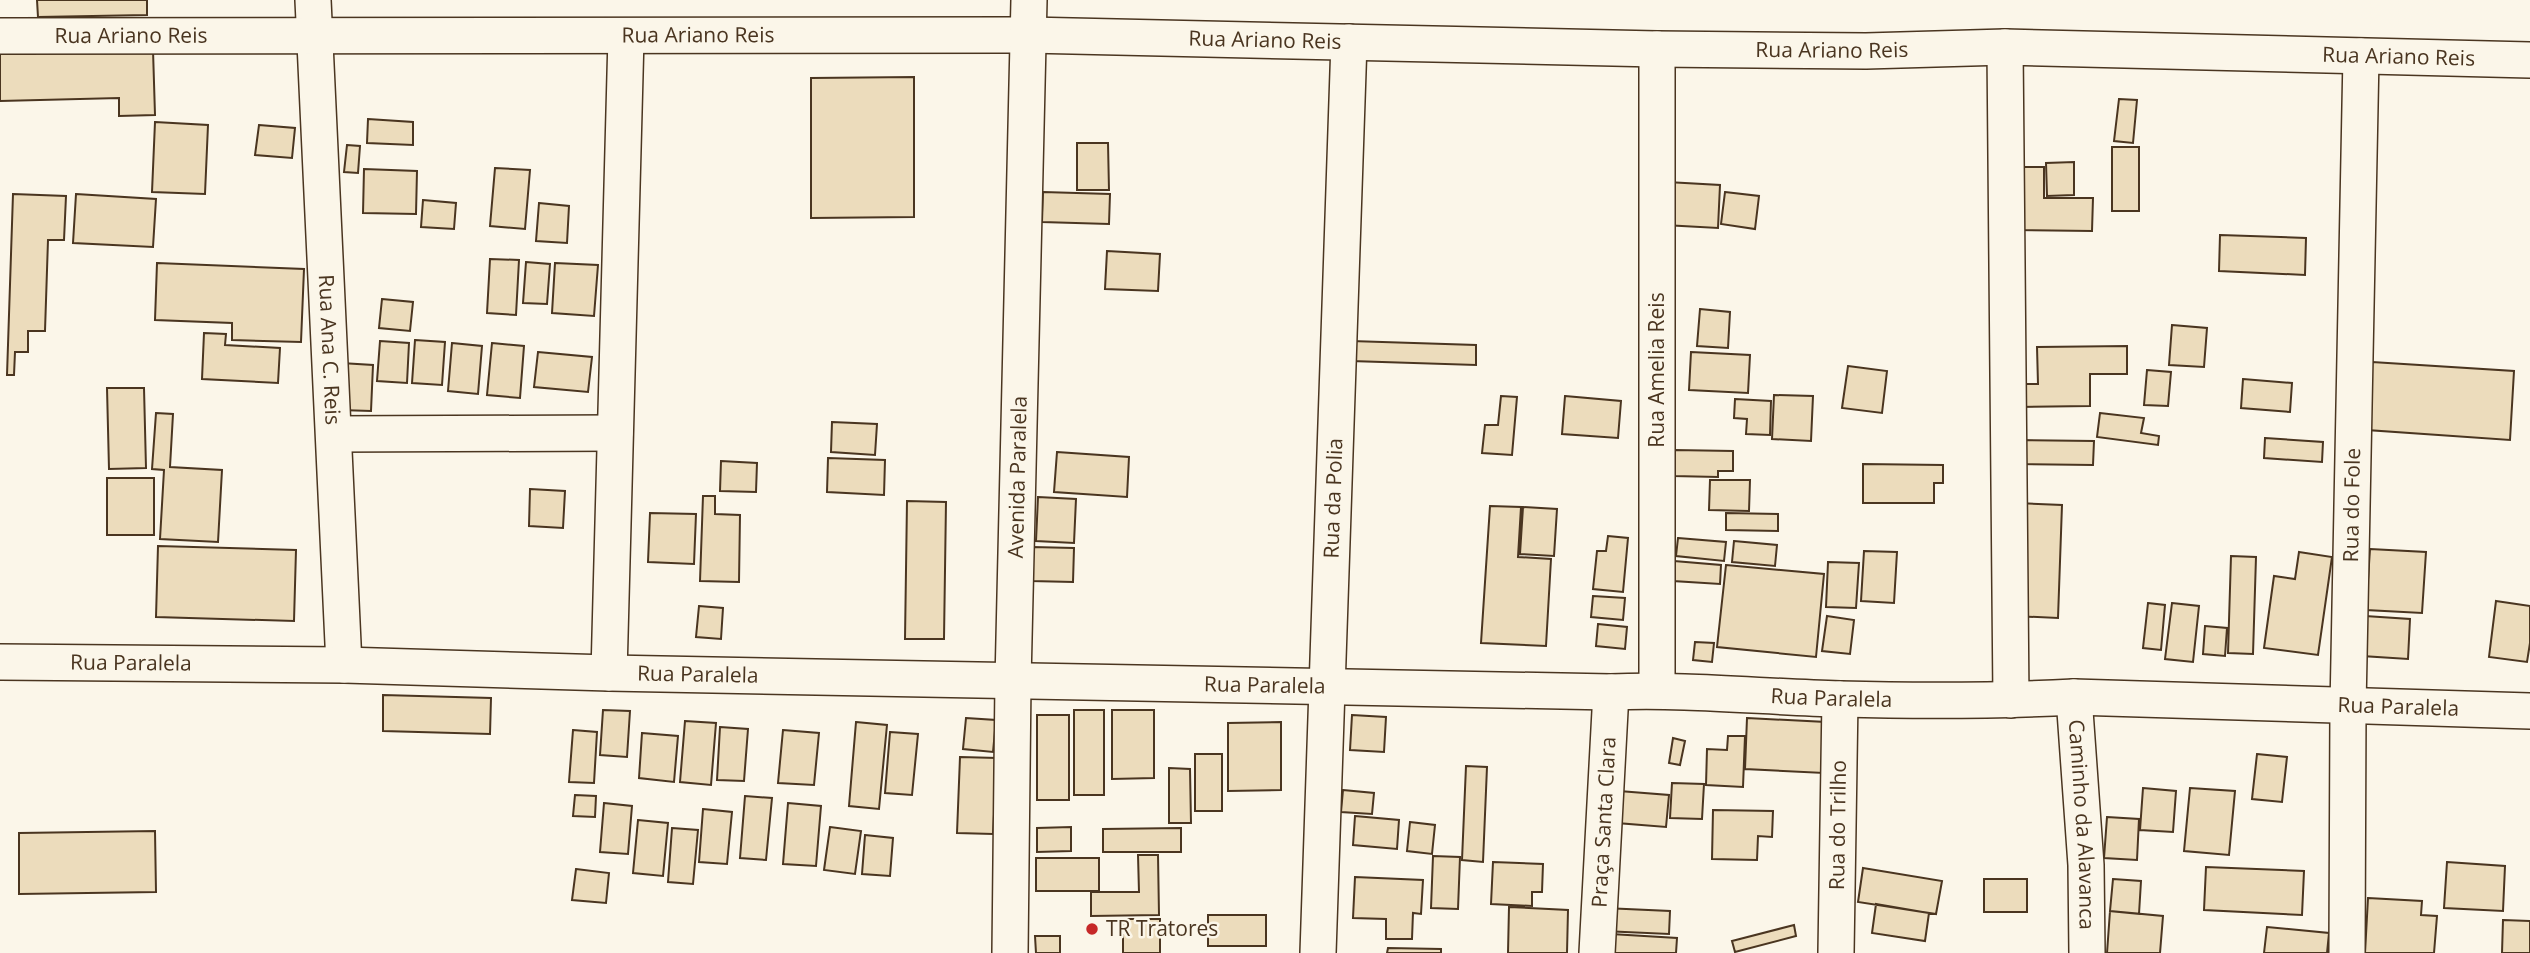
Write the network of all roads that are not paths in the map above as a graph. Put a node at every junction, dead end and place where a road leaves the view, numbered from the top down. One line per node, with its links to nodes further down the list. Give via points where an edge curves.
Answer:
1 (313, 0): 4 (street, Rua Ana C. Reis)
2 (1029, 0): 5 (street, Avenida Paralela)
3 (0, 36): 4 (street, Rua Ariano Reis)
4 (315, 36): 6 (street, Rua Ariano Reis); 13 (street, Rua Ana C. Reis)
5 (1028, 36): 6 (street, Rua Ariano Reis); 7 (street, Rua Ariano Reis); 17 (street, Avenida Paralela)
6 (626, 37): 12 (street)
7 (1349, 42): 9 (street, Rua Ariano Reis); 18 (street, Rua da Polia)
8 (2005, 47): 9 (street, Rua Ariano Reis); 10 (street, Rua Ariano Reis); 23 (street)
9 (1657, 49): 19 (street, Rua Amelia Reis)
10 (2361, 56): 11 (street, Rua Ariano Reis); 24 (street, Rua do Fole)
11 (2530, 60)
12 (615, 433): 13 (street); 16 (street)
13 (334, 434): 15 (street, Rua Ana C. Reis)
14 (0, 662): 15 (street, Rua Paralela)
15 (344, 665): 16 (street, Rua Paralela)
16 (609, 673): 17 (street, Rua Paralela)
17 (1013, 681): 18 (street, Rua Paralela); 26 (street, Avenida Paralela)
18 (1329, 687): 20 (street, Rua Paralela); 27 (street, Rua da Polia)
19 (1657, 690): 20 (street, Rua Paralela); 22 (street, Rua Paralela)
20 (1611, 692): 28 (street, Praça Santa Clara)
21 (2074, 697): 23 (street, Rua Paralela); 24 (street, Rua Paralela); 30 (street, Caminho da Alavanca)
22 (1840, 699): 23 (street, Rua Paralela); 29 (street, Rua do Trilho)
23 (2011, 700)
24 (2348, 707): 25 (street, Rua Paralela); 31 (street, Rua do Fole)
25 (2530, 711)
26 (1010, 953)
27 (1318, 953)
28 (1597, 953)
29 (1836, 953)
30 (2087, 953)
31 (2347, 953)

